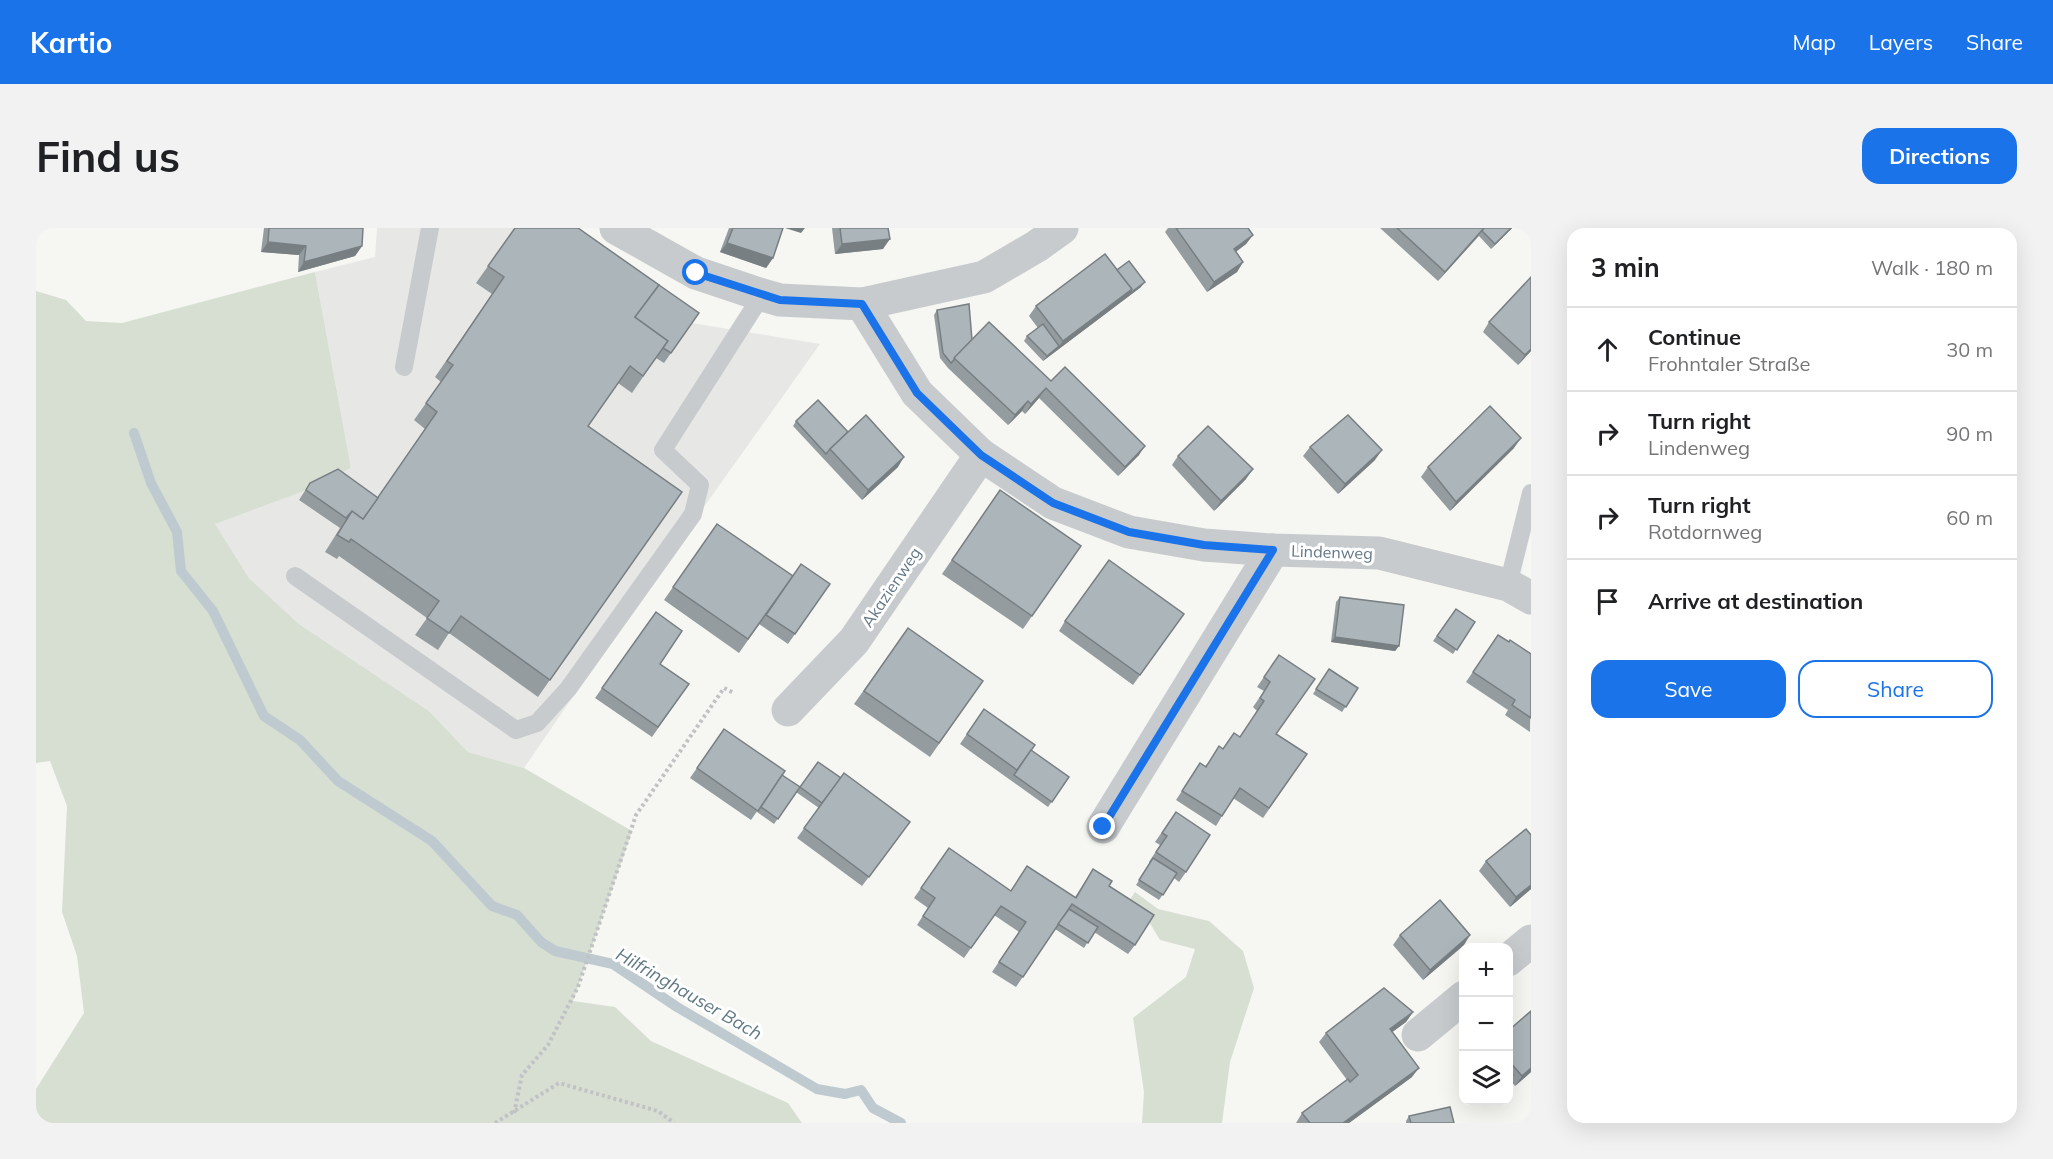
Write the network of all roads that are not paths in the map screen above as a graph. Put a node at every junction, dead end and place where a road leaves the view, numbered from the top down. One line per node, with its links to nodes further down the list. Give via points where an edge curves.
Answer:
1 (430, 228): 6 (lane)
2 (616, 228): 4 (street, via 696,273)
3 (1062, 228): 5 (street, via 984,277)
4 (762, 295): 5 (street, via 780,300); 10 (lane, via 663,450 700,485 693,514 568,689 537,723 516,730)
5 (862, 304): 7 (street, Lindenweg, via 917,393)
6 (404, 367)
7 (981, 455): 9 (street, Lindenweg, via 1053,503 1129,532 1204,545); 12 (street, Akazienweg, via 854,641)
8 (1531, 493): 11 (lane)
9 (1273, 550): 11 (street, Lindenweg, via 1379,553); 13 (street)
10 (295, 576)
11 (1520, 592)
12 (788, 710)
13 (1103, 827)
14 (1531, 941): 15 (street)
15 (1513, 957)
16 (1459, 1001): 17 (street)
17 (1418, 1035)

